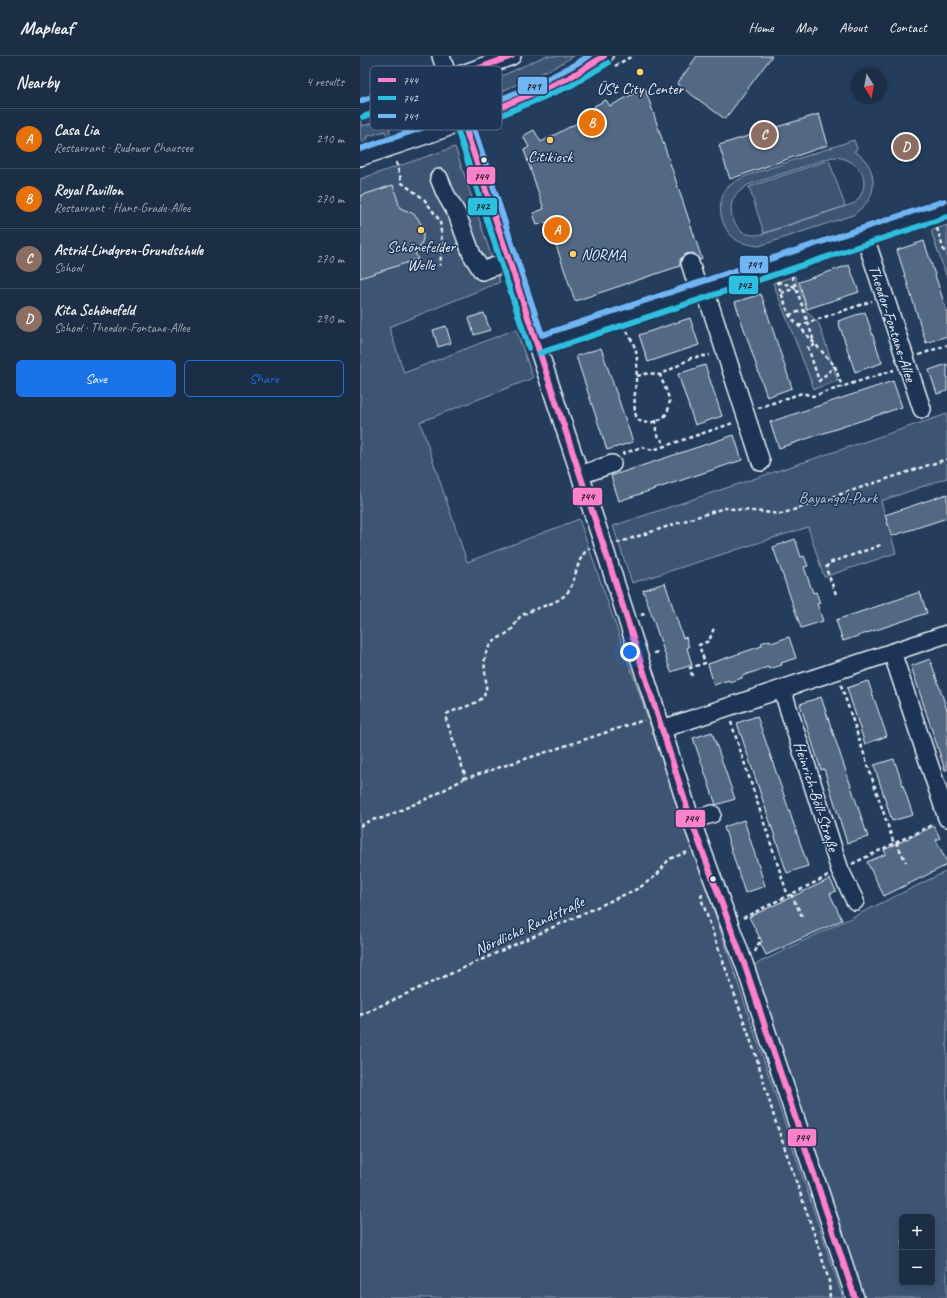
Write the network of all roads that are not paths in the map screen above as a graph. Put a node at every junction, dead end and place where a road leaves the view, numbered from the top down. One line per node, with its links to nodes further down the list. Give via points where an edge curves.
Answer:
1 (441, 56): 4 (street)
2 (512, 56): 5 (street)
3 (604, 56): 7 (street, via 569,78)
4 (444, 66)
5 (485, 66)
6 (370, 106): 8 (street)
7 (502, 108)
8 (360, 109)
9 (442, 130): 11 (street)
10 (465, 130): 15 (street)
11 (360, 157)
12 (438, 178): 15 (street, via 458,214 472,254 482,271)
13 (947, 209): 14 (street)
14 (865, 237): 17 (street); 19 (street, Theodor-Fontane-Allee)
15 (509, 261): 18 (street)
16 (690, 263): 17 (street)
17 (702, 291): 18 (street); 21 (street)
18 (537, 345): 22 (street)
19 (922, 409)
20 (614, 460): 22 (street)
21 (761, 462)
22 (580, 475): 26 (street, via 609,542)
23 (947, 634): 24 (street)
24 (892, 652): 25 (street); 28 (street)
25 (782, 689): 26 (street, via 726,708); 30 (street, Heinrich-Böll-Straße, via 840,870)
26 (660, 722): 29 (street)
27 (714, 818): 29 (street)
28 (947, 818)
29 (693, 825): 31 (street, via 746,969)
30 (853, 897)
31 (855, 1298)

